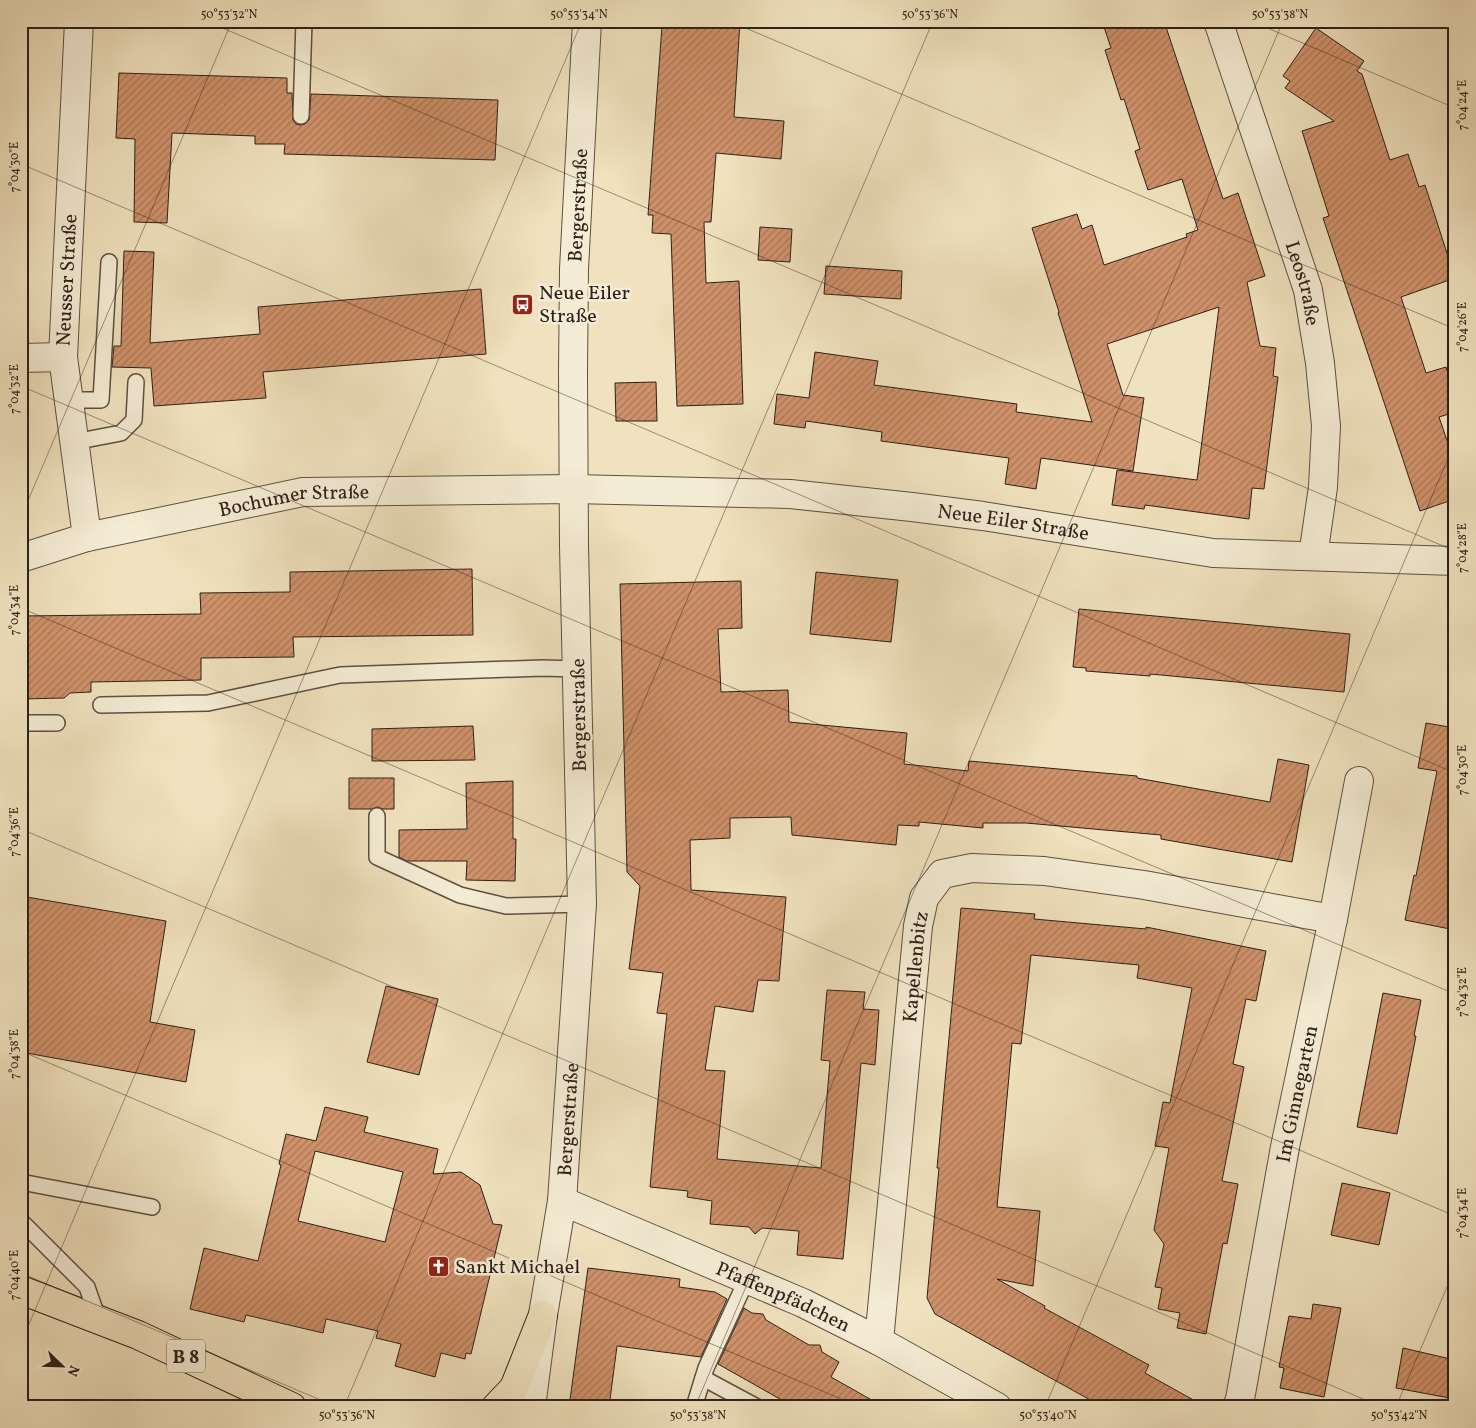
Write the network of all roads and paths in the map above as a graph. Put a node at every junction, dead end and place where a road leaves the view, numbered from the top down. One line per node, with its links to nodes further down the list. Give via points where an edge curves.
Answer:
1 (79, 21): 7 (street, Neusser Straße)
2 (304, 21): 5 (lane)
3 (587, 21): 12 (street, Bergerstraße, via 574,269)
4 (1218, 21): 14 (street, Leostraße, via 1308,290 1326,426 1323,487)
5 (301, 116)
6 (109, 262): 10 (lane, via 101,400)
7 (63, 357): 8 (street); 10 (street, Neusser Straße)
8 (21, 358)
9 (136, 382): 11 (lane, via 134,420 122,434)
10 (69, 400): 11 (street, Neusser Straße)
11 (74, 442): 13 (street, Neusser Straße)
12 (573, 489): 13 (street, Bochumer Straße, via 303,492); 14 (street, Neue Eiler Straße, via 790,494 975,515 1212,553); 17 (street, Bergerstraße)
13 (87, 537): 15 (street, Bochumer Straße)
14 (1313, 556): 16 (street, Neue Eiler Straße)
15 (21, 558)
16 (1455, 561)
17 (577, 669): 18 (lane, via 340,675 208,703); 23 (street, Bergerstraße)
18 (101, 705)
19 (21, 723): 20 (lane)
20 (57, 723)
21 (1359, 781): 24 (street, Im Ginnegarten)
22 (377, 816): 23 (lane, via 378,857 460,895 506,906)
23 (582, 904): 26 (street, Bergerstraße)
24 (1334, 919): 33 (street, Kapellenbitz, via 1144,885 1044,871 972,868 942,874 924,898 918,926); 41 (street, Im Ginnegarten, via 1285,1147)
25 (21, 1182): 27 (lane)
26 (562, 1201): 29 (street, Pfaffenpfädchen); 31 (street, Bergerstraße)
27 (152, 1207)
28 (21, 1221): 32 (lane, via 87,1287)
29 (747, 1279): 33 (street, Pfaffenpfädchen); 34 (lane)
30 (21, 1290): 32 (main road, B 8)
31 (543, 1316): 36 (main road, via 514,1388); 37 (street, Bergerstraße)
32 (98, 1319): 35 (main road, B 8, via 186,1356)
33 (879, 1341): 40 (street, Pfaffenpfädchen)
34 (703, 1378): 38 (lane); 39 (lane)
35 (292, 1407)
36 (496, 1407)
37 (531, 1407)
38 (694, 1407)
39 (757, 1407)
40 (997, 1407)
41 (1237, 1407)

